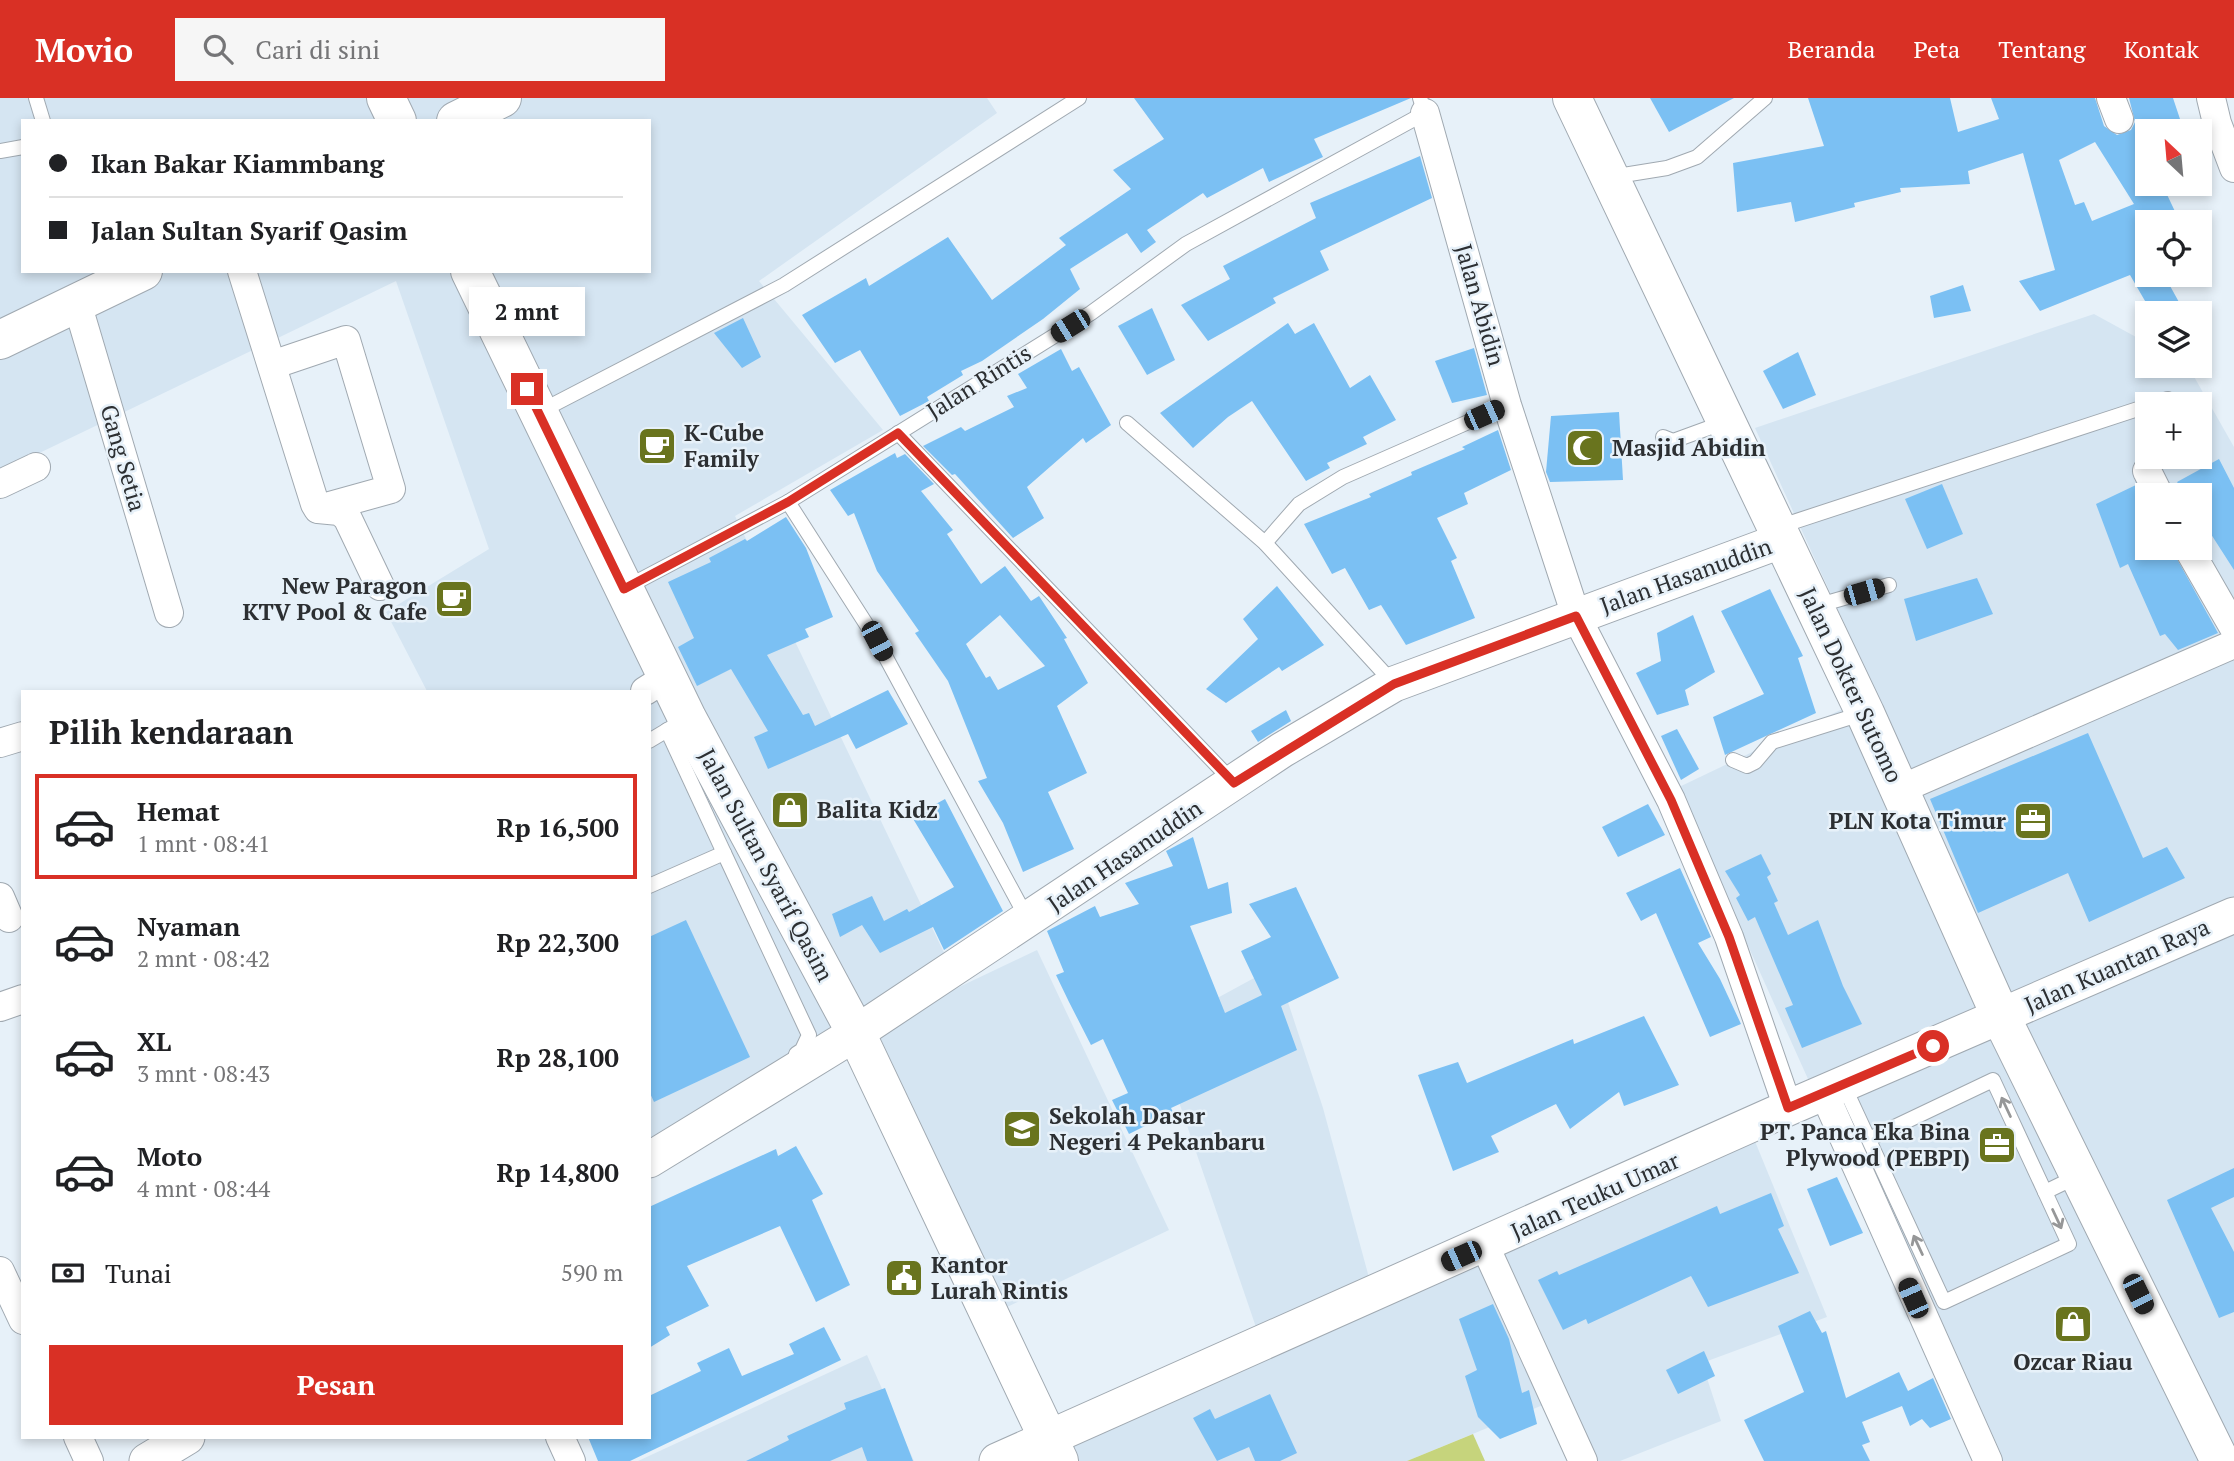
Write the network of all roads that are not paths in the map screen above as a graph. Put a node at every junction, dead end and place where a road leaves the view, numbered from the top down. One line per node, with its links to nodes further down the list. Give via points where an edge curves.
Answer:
1 (36, 98): 9 (lane)
2 (386, 98): 10 (main road)
3 (502, 98): 11 (main road)
4 (1079, 98): 24 (lane, via 784,285)
5 (1572, 98): 15 (main road, Jalan Dokter Sutomo)
6 (1765, 98): 15 (lane, via 1697,157 1667,168)
7 (2211, 98): 14 (street)
8 (1422, 105): 22 (street, Jalan Abidin); 27 (lane, Jalan Rintis, via 1186,244 1091,313)
9 (42, 119)
10 (396, 119)
11 (460, 119)
12 (21, 146): 13 (lane)
13 (0, 151)
14 (2234, 168)
15 (1609, 177): 25 (main road, Jalan Dokter Sutomo)
16 (243, 273): 21 (street)
17 (471, 273): 24 (main road, Jalan Sultan Syarif Qasim)
18 (122, 276): 19 (main road)
19 (78, 303): 20 (main road); 40 (street, Gang Setia)
20 (0, 340)
21 (271, 365): 32 (street); 32 (street, via 346,340 391,489)
22 (1507, 405): 34 (lane, via 1343,477 1299,504); 41 (street, Jalan Abidin)
23 (2135, 410): 33 (lane)
24 (538, 412): 38 (main road, Jalan Sultan Syarif Qasim)
25 (1726, 422): 28 (lane, via 1673,441); 33 (main road, Jalan Dokter Sutomo)
26 (1127, 423): 34 (lane)
27 (898, 433): 31 (lane, Jalan Rintis); 52 (lane)
28 (1663, 437)
29 (36, 467): 30 (street)
30 (0, 484)
31 (788, 502): 38 (lane, Jalan Rintis); 57 (lane, via 877,641)
32 (318, 509): 37 (street, via 339,511 347,517)
33 (1779, 534): 39 (main road, Jalan Dokter Sutomo); 41 (street, Jalan Hasanuddin)
34 (1265, 543): 45 (lane)
35 (2195, 560): 42 (street)
36 (1889, 585): 39 (lane)
37 (380, 586)
38 (624, 589): 44 (main road, Jalan Sultan Syarif Qasim)
39 (1815, 606): 46 (main road, Jalan Dokter Sutomo)
40 (169, 613)
41 (1576, 616): 45 (street, Jalan Hasanuddin); 64 (street, Jalan Abidin, via 1671,800 1729,937)
42 (2234, 628)
43 (2234, 644): 53 (street)
44 (656, 684): 47 (main road, Jalan Sultan Syarif Qasim)
45 (1394, 684): 52 (street, Jalan Hasanuddin)
46 (1865, 713): 51 (lane, via 1772,742 1747,766); 53 (main road, Jalan Dokter Sutomo)
47 (677, 724): 49 (lane); 54 (lane); 61 (main road, Jalan Sultan Syarif Qasim)
48 (21, 737): 50 (street)
49 (651, 740)
50 (0, 743)
51 (1733, 760)
52 (1234, 783): 57 (street, Jalan Hasanuddin)
53 (1901, 789): 60 (main road, Jalan Dokter Sutomo)
54 (724, 853): 55 (lane); 63 (lane, via 809,1035 802,1050)
55 (651, 885)
56 (2234, 915): 60 (street, Jalan Kuantan Raya)
57 (1028, 921): 61 (street, Jalan Hasanuddin)
58 (21, 1000): 59 (street)
59 (0, 1007)
60 (2001, 1017): 62 (street, Jalan Teuku Umar); 67 (main road, Jalan Dokter Sutomo)
61 (856, 1033): 66 (street, Jalan Hasanuddin); 75 (main road, Jalan Sultan Syarif Qasim)
62 (1833, 1088): 64 (street, Jalan Teuku Umar); 65 (lane); 81 (street)
63 (733, 1090)
64 (1788, 1108): 69 (street, Jalan Teuku Umar)
65 (1869, 1139): 68 (lane, one-way to 65, via 1993,1080); 68 (lane, one-way to 65, via 2069,1244 1944,1302)
66 (651, 1159)
67 (2079, 1175): 68 (lane); 82 (main road, Jalan Dokter Sutomo)
68 (2045, 1192)
69 (1485, 1246): 75 (street, Jalan Teuku Umar); 80 (street)
70 (0, 1271): 71 (street)
71 (21, 1316)
72 (79, 1439): 76 (street)
73 (184, 1439): 77 (street)
74 (561, 1439): 78 (street)
75 (1053, 1449): 79 (street, Jalan Teuku Umar)
76 (89, 1461)
77 (147, 1461)
78 (571, 1461)
79 (998, 1461)
80 (1583, 1461)
81 (1988, 1461)
82 (2220, 1461)

